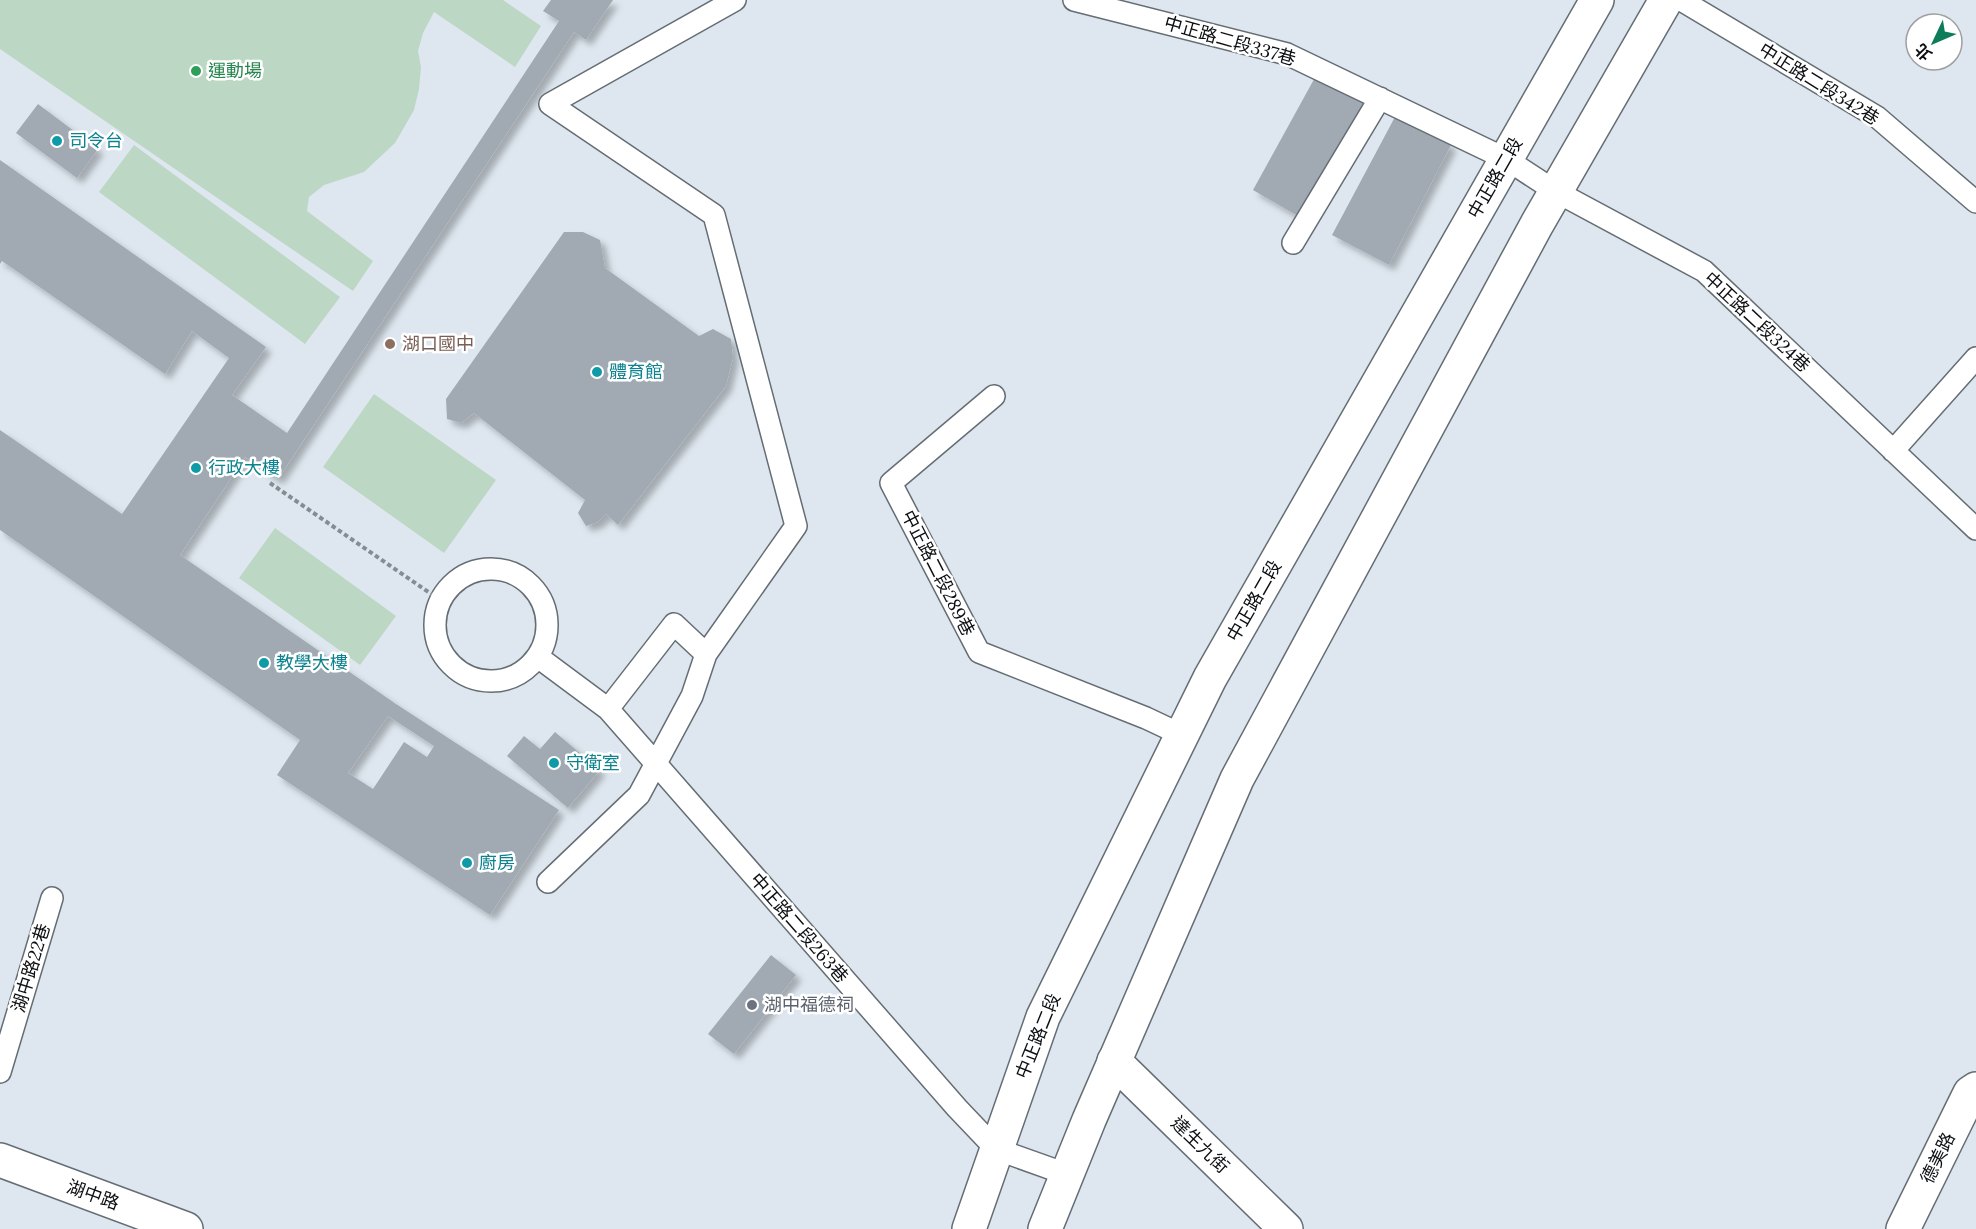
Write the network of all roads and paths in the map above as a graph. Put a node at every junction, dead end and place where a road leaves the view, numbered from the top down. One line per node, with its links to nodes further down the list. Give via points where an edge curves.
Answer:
1 (735, 0): 17 (lane, via 550,104 714,215 796,526)
2 (1074, 0): 6 (lane, 中正路二段337巷, via 1287,54)
3 (1597, 0): 7 (main road, 中正路二段)
4 (1666, 0): 8 (main road)
5 (1681, 0): 9 (lane, 中正路二段342巷, via 1877,117)
6 (1380, 98): 7 (lane, 中正路二段337巷); 10 (lane)
7 (1506, 159): 8 (lane, 中正路二段324巷); 20 (main road, 中正路二段, via 1210,678)
8 (1555, 191): 13 (lane, 中正路二段324巷, via 1704,271); 24 (main road, via 1237,779)
9 (1976, 202)
10 (1293, 243)
11 (1976, 358): 13 (lane)
12 (994, 396): 20 (lane, 中正路二段289巷, via 891,483 979,652)
13 (1893, 451): 15 (lane, 中正路二段324巷)
14 (270, 483): 16 (path)
15 (1976, 529)
16 (440, 600): 18 (lane, via 435,637 454,668 471,678 490,682 508,679 525,670); 18 (lane, via 466,574 483,569 519,576 543,604 547,622 545,640)
17 (706, 654): 19 (lane, via 674,624); 21 (lane, via 692,696)
18 (537, 657): 19 (lane, 中正路二段263巷)
19 (608, 709): 21 (lane, 中正路二段263巷)
20 (1182, 735): 27 (main road, 中正路二段, via 1042,1017)
21 (656, 765): 22 (lane, via 639,795); 27 (lane, 中正路二段263巷)
22 (548, 882)
23 (52, 898): 25 (lane, 湖中路22巷)
24 (1114, 1061): 29 (main road); 33 (main road, 達生九街)
25 (0, 1072)
26 (1976, 1089): 34 (main road, 德美路, via 1970,1093)
27 (996, 1149): 29 (lane, 中正路二段263巷); 31 (main road, 中正路二段)
28 (0, 1161): 30 (main road, 湖中路)
29 (1066, 1174): 32 (main road)
30 (186, 1229)
31 (969, 1229)
32 (1045, 1229)
33 (1286, 1229)
34 (1903, 1229)

